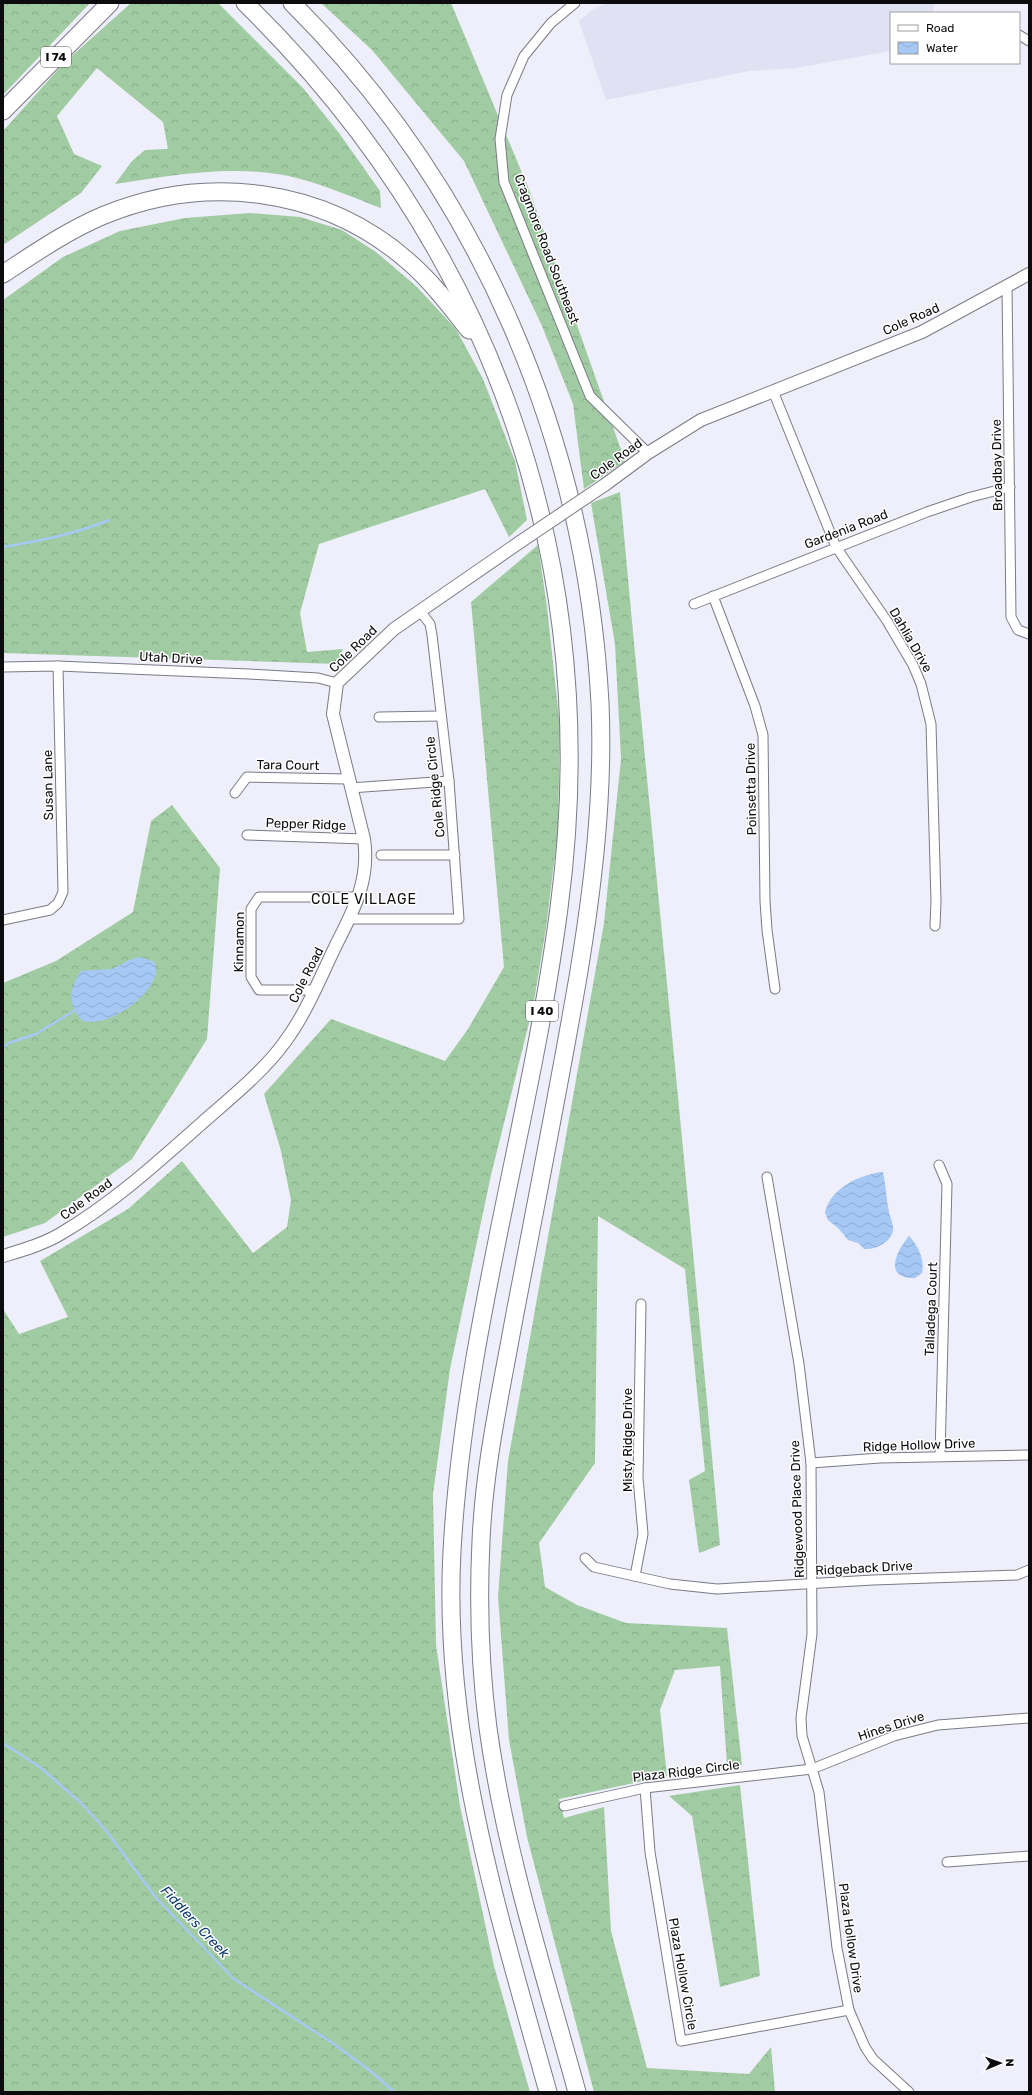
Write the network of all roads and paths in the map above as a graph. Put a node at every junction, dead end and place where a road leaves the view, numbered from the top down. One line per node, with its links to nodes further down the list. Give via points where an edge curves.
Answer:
1 (110, 3): 7 (highway, I 74)
2 (245, 3): 11 (highway, I 40, via 283,41 364,139 406,200 445,264)
3 (292, 3): 57 (highway, I 40, via 352,66 393,121 430,173 479,256 530,370 553,435 576,524 592,616 600,714 600,797 592,888 490,1447 481,1546 480,1632 487,1718 504,1817 525,1904)
4 (575, 3): 13 (street, Cragmore Road Southeast, via 551,23 524,56 507,95 500,139 504,182 590,396)
5 (1020, 36): 6 (street)
6 (1029, 42)
7 (3, 111)
8 (3, 274): 11 (highway, via 79,227 126,207 172,195 216,191 278,197 304,203 345,219 389,245 428,279)
9 (1029, 274): 10 (street, Cole Road)
10 (1007, 286): 12 (street, Cole Road, via 922,332); 14 (street, Broadbay Drive)
11 (491, 360): 56 (highway, I 40, via 518,429 552,565 569,731 568,819 560,907 468,1400 457,1478 452,1549 452,1637 458,1717 471,1797 489,1878)
12 (773, 390): 13 (street, Cole Road, via 701,420); 15 (street, Dahlia Drive)
13 (648, 453): 18 (street, Cole Road, bridge)
14 (1010, 487): 15 (street, Gardenia Road, via 964,499); 19 (street, Broadbay Drive, via 1011,617 1018,630)
15 (836, 547): 16 (street, Gardenia Road); 35 (street, Dahlia Drive, via 887,621 922,684 931,724)
16 (713, 596): 17 (street, Gardenia Road); 37 (street, Poinsetta Drive, via 756,706 763,735 765,901)
17 (694, 604)
18 (420, 611): 22 (street, Cole Road, via 394,629); 23 (street, Cole Ridge Circle, via 431,629)
19 (1029, 634)
20 (58, 666): 21 (street, Utah Drive); 22 (street, Utah Drive, via 318,678); 34 (street, Susan Lane, via 63,892 58,903 50,910)
21 (3, 667)
22 (337, 683): 26 (street, Cole Road, via 333,714)
23 (441, 716): 24 (street); 25 (street, Cole Ridge Circle)
24 (379, 717)
25 (449, 780): 26 (street); 31 (street, Cole Ridge Circle)
26 (351, 785): 27 (street, Tara Court, via 246,777); 29 (street, Cole Road)
27 (235, 793)
28 (248, 835): 29 (street, Pepper Ridge)
29 (364, 839): 32 (street, Cole Road, via 367,858 365,877)
30 (381, 855): 31 (street, Cole Ridge Circle)
31 (455, 855): 33 (street, Cole Ridge Circle, via 459,919)
32 (357, 897): 33 (street, Cole Road); 36 (street, Kinnamon, via 259,897 251,909 251,977 259,990)
33 (349, 919): 36 (street, Cole Road)
34 (3, 920)
35 (935, 926)
36 (310, 990): 40 (street, Cole Road, via 294,1029 272,1058 169,1152 60,1234)
37 (775, 990)
38 (939, 1164): 43 (street, Talladega Court, via 947,1184)
39 (767, 1178): 44 (street, Ridgewood Place Drive, via 799,1364)
40 (3, 1256)
41 (641, 1304): 47 (street, Misty Ridge Drive, via 638,1478 643,1534)
42 (1029, 1455): 43 (street, Ridge Hollow Drive)
43 (940, 1456): 44 (street, Ridge Hollow Drive)
44 (811, 1463): 48 (street, Ridgewood Place Drive)
45 (585, 1558): 47 (street, Ridgeback Drive, via 594,1567)
46 (1029, 1570): 48 (street, Ridgeback Drive, via 1017,1574)
47 (636, 1576): 48 (street, Ridgeback Drive, via 678,1585 717,1589)
48 (812, 1583): 50 (street, Ridgewood Place Drive, via 812,1634 801,1727)
49 (1029, 1718): 50 (street, Hines Drive, via 938,1724 894,1736)
50 (812, 1769): 51 (street, Plaza Ridge Circle); 55 (street, Plaza Hollow Drive, via 820,1798 836,1948)
51 (645, 1788): 52 (street, Plaza Ridge Circle); 55 (street, Plaza Hollow Circle, via 652,1860 681,2041)
52 (564, 1806)
53 (1029, 1856): 54 (street)
54 (947, 1862)
55 (849, 2010): 58 (street, Plaza Hollow Drive, via 858,2034 873,2059)
56 (548, 2092)
57 (577, 2092)
58 (908, 2092)

